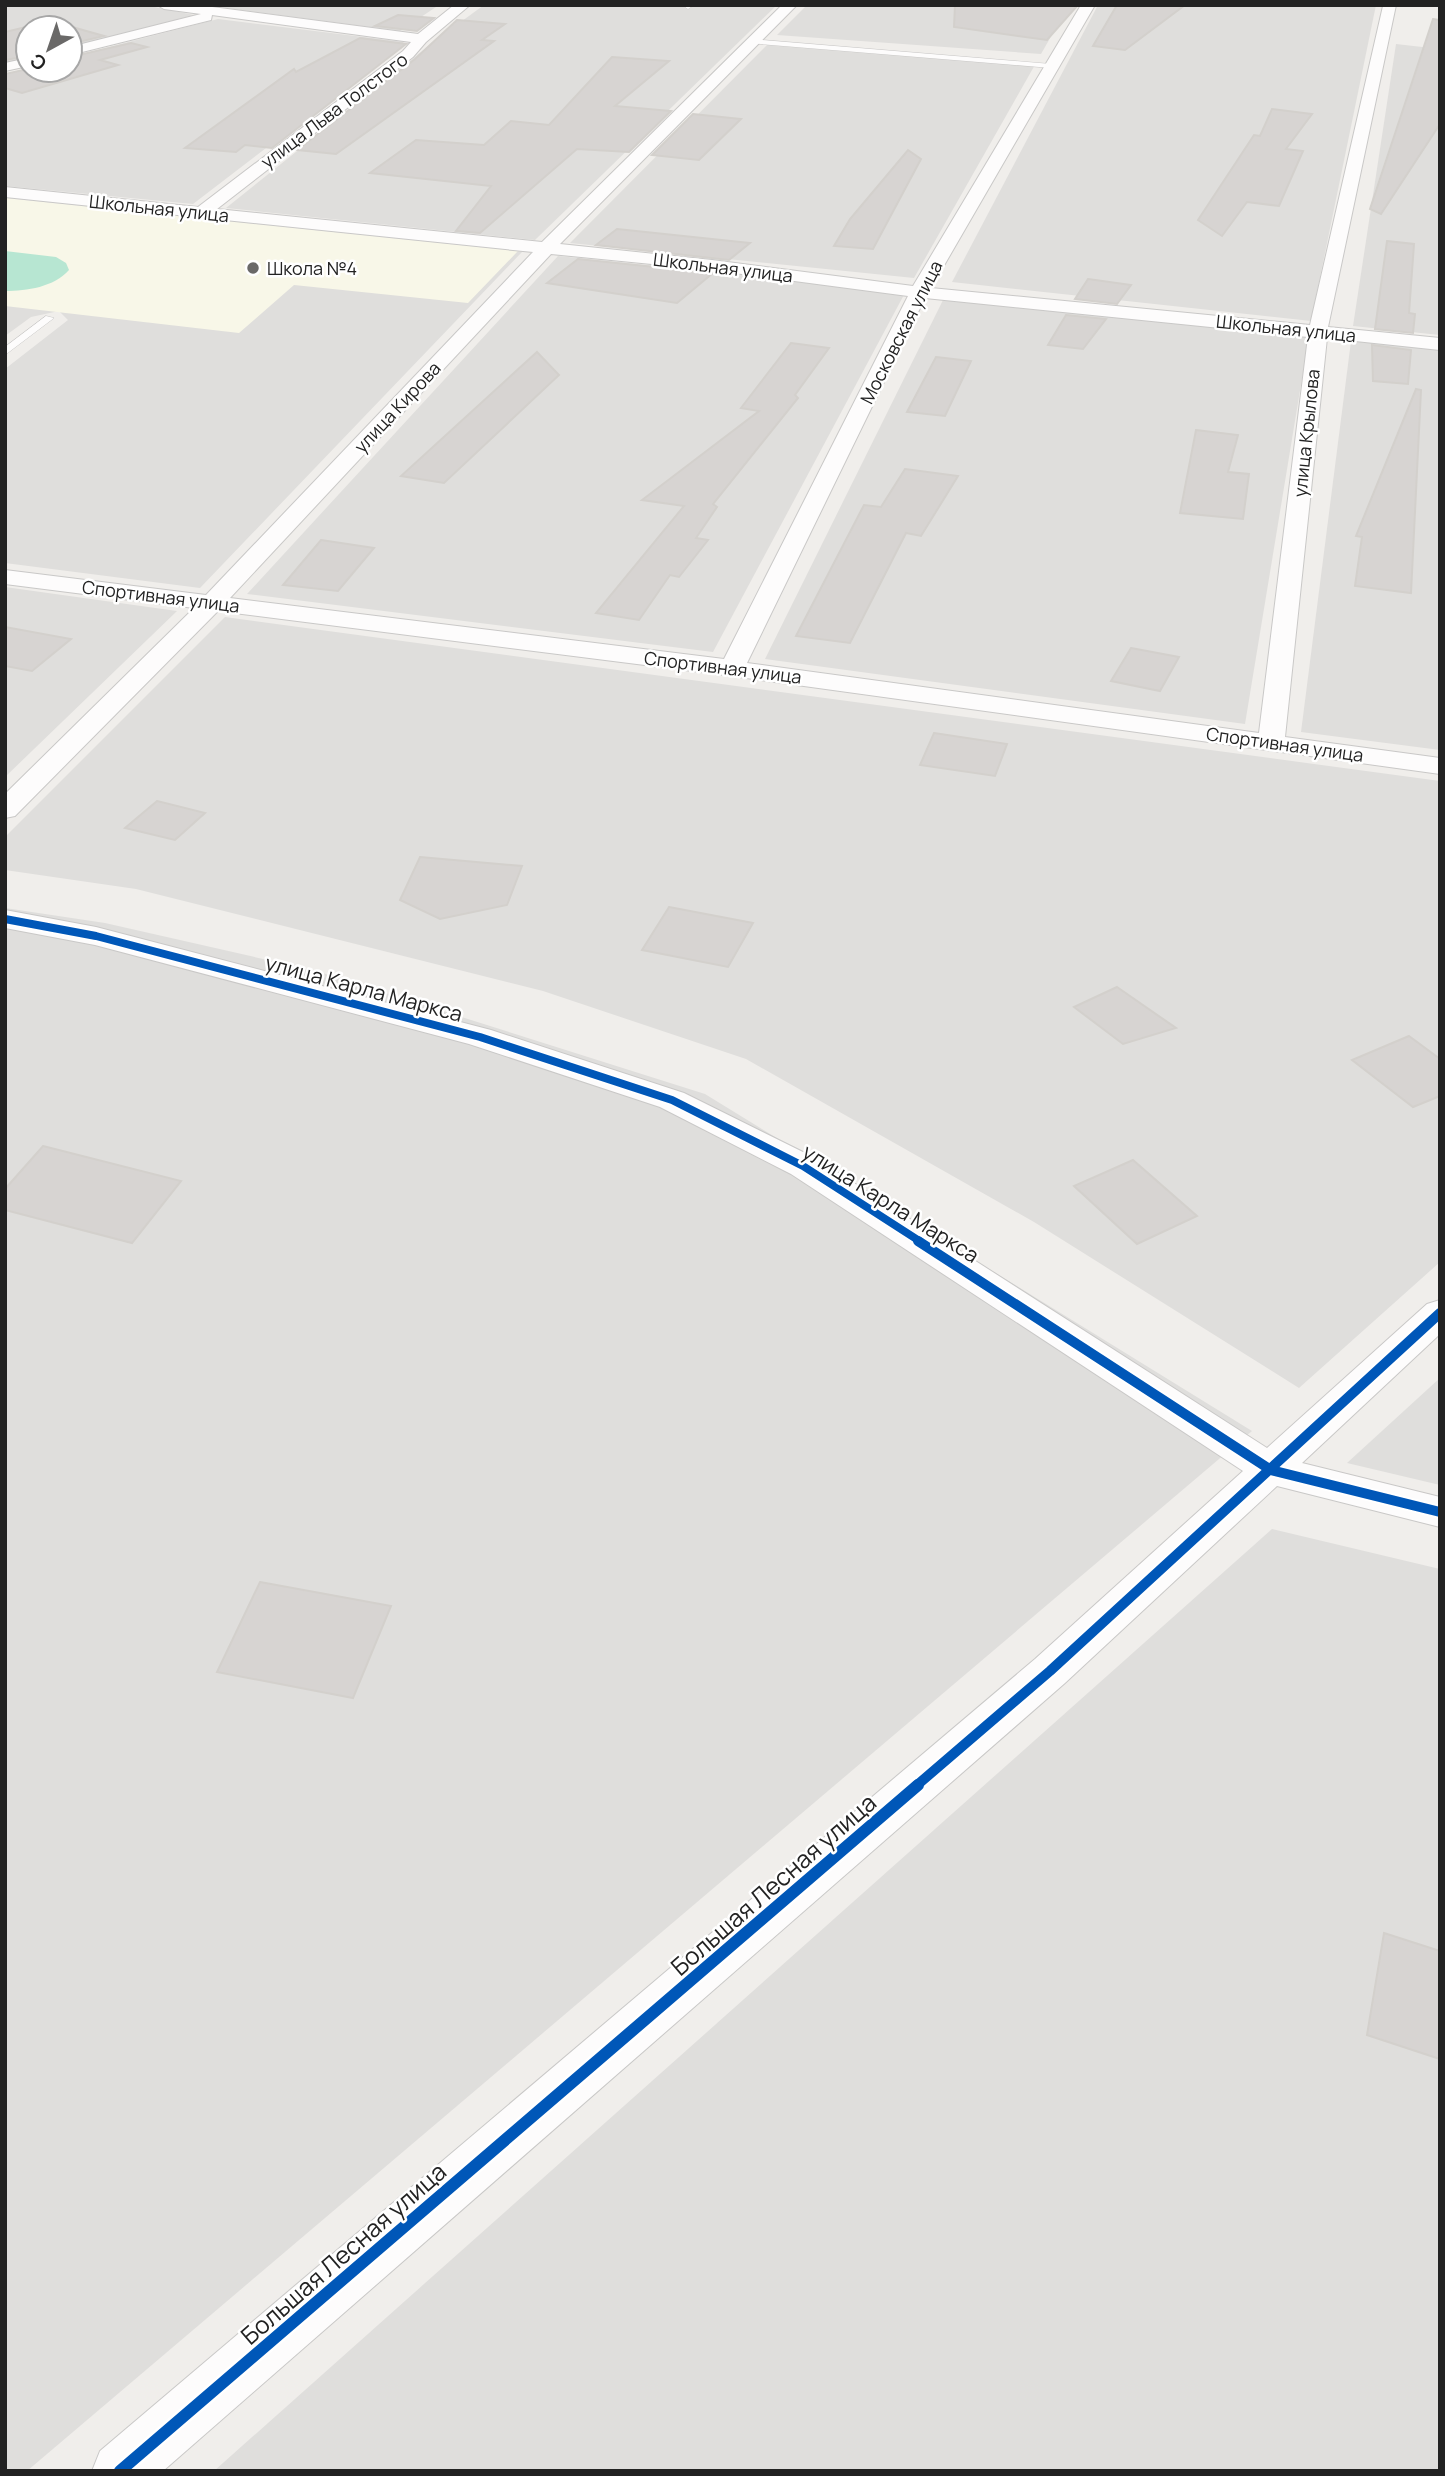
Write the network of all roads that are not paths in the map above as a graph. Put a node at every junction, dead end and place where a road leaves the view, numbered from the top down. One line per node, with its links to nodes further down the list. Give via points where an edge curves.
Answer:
1 (164, 5): 6 (street)
2 (463, 5): 7 (street, улица Льва Толстого)
3 (790, 5): 8 (street, улица Кирова)
4 (1088, 5): 10 (street, Московская улица)
5 (1390, 6): 16 (street, улица Крылова)
6 (218, 14): 7 (street); 9 (street)
7 (421, 39): 12 (street, улица Льва Толстого, via 408,54)
8 (751, 41): 10 (lane); 13 (street, улица Кирова)
9 (84, 48)
10 (1051, 66): 14 (street, Московская улица)
11 (5, 192): 12 (street, Школьная улица)
12 (202, 212): 13 (street, Школьная улица)
13 (546, 248): 14 (street, Школьная улица); 20 (street, улица Кирова)
14 (919, 292): 16 (street, Школьная улица); 21 (street, Московская улица)
15 (49, 318): 18 (lane)
16 (1318, 331): 17 (street, Школьная улица); 22 (street, улица Крылова)
17 (1440, 344)
18 (5, 352)
19 (5, 577): 20 (street, Спортивная улица)
20 (212, 602): 21 (street, Спортивная улица); 24 (street, улица Кирова)
21 (732, 668): 22 (street, Спортивная улица)
22 (1271, 742): 23 (street, Спортивная улица)
23 (1440, 766)
24 (5, 810)
25 (5, 919): 27 (street, улица Карла Маркса, via 96,936 441,1027 672,1100 803,1166)
26 (1440, 1313): 27 (street, Большая Лесная улица)
27 (1270, 1470): 28 (street, улица Карла Маркса); 29 (street, Большая Лесная улица, via 1050,1671)
28 (1440, 1512)
29 (120, 2471)

